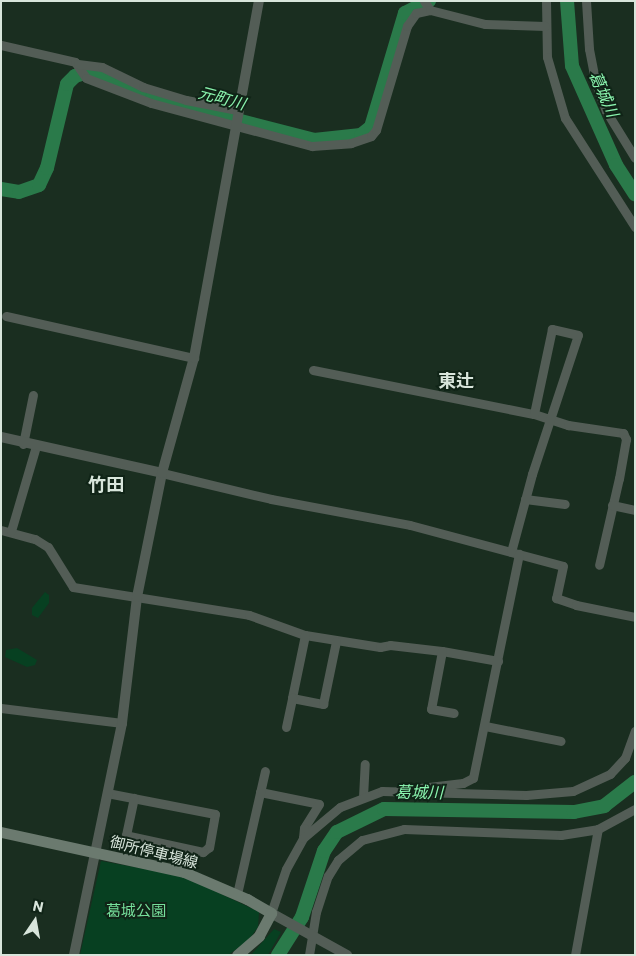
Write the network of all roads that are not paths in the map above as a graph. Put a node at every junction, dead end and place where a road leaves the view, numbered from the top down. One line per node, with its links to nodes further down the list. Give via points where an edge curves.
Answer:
1 (259, 1): 8 (street)
2 (546, 1): 5 (street)
3 (586, 1): 10 (street, via 588,49 595,81 606,112)
4 (428, 6): 5 (street, via 494,26); 9 (street, via 411,19 381,120 371,136 351,143 312,146)
5 (545, 26): 11 (street, via 547,57 565,118)
6 (1, 45): 7 (street, via 53,55)
7 (78, 66): 8 (street, via 102,68 144,87 186,100); 9 (street, via 86,78 151,103)
8 (237, 110): 9 (street)
9 (235, 124): 13 (street)
10 (635, 158)
11 (635, 227)
12 (6, 316): 13 (street)
13 (194, 358): 21 (street)
14 (313, 370): 16 (street)
15 (33, 395): 19 (street)
16 (534, 414): 17 (street); 17 (street, via 552,329 578,335)
17 (551, 418): 22 (street); 24 (street, via 568,425 623,433 626,439)
18 (1, 437): 19 (street)
19 (23, 444): 20 (street)
20 (36, 446): 21 (street); 27 (street)
21 (162, 473): 28 (street, via 271,500 410,525); 30 (street)
22 (525, 499): 23 (street); 28 (street)
23 (565, 504)
24 (612, 505): 25 (street); 29 (street)
25 (635, 510)
26 (1, 530): 27 (street)
27 (11, 531): 30 (street, via 48,547 73,587)
28 (515, 553): 31 (street, via 563,566 556,598); 35 (street)
29 (599, 565)
30 (137, 597): 32 (street, via 249,615); 39 (street)
31 (635, 617)
32 (305, 635): 33 (street); 36 (street)
33 (336, 641): 34 (street); 36 (street, via 323,704)
34 (442, 651): 35 (street); 38 (street, via 431,709)
35 (498, 661): 40 (street)
36 (292, 698): 41 (street)
37 (1, 708): 39 (street)
38 (454, 713)
39 (122, 723): 48 (street)
40 (485, 726): 43 (street); 46 (street, via 474,778 463,783)
41 (286, 727)
42 (635, 731): 46 (street, via 625,758 610,774 573,791 526,795)
43 (561, 741)
44 (365, 764): 49 (street)
45 (265, 771): 47 (street)
46 (415, 790): 49 (street, via 382,791)
47 (260, 792): 54 (street, via 319,804 304,828); 56 (street)
48 (106, 793): 50 (street); 55 (street)
49 (363, 797): 54 (street, via 340,807)
50 (134, 798): 50 (street, via 215,814 209,847 203,852 126,835)
51 (635, 809): 52 (street)
52 (598, 829): 58 (street, via 561,835 425,829 381,833 362,840 338,860 320,895); 63 (street)
53 (1, 832): 55 (main road, 御所停車場線)
54 (303, 838): 57 (street, via 286,869)
55 (96, 854): 56 (main road, 御所停車場線, via 184,872); 59 (street)
56 (237, 894): 57 (main road, 御所停車場線)
57 (275, 916): 58 (street); 60 (main road)
58 (310, 935): 61 (street); 62 (street)
59 (74, 955)
60 (237, 955)
61 (309, 955)
62 (346, 955)
63 (575, 955)

